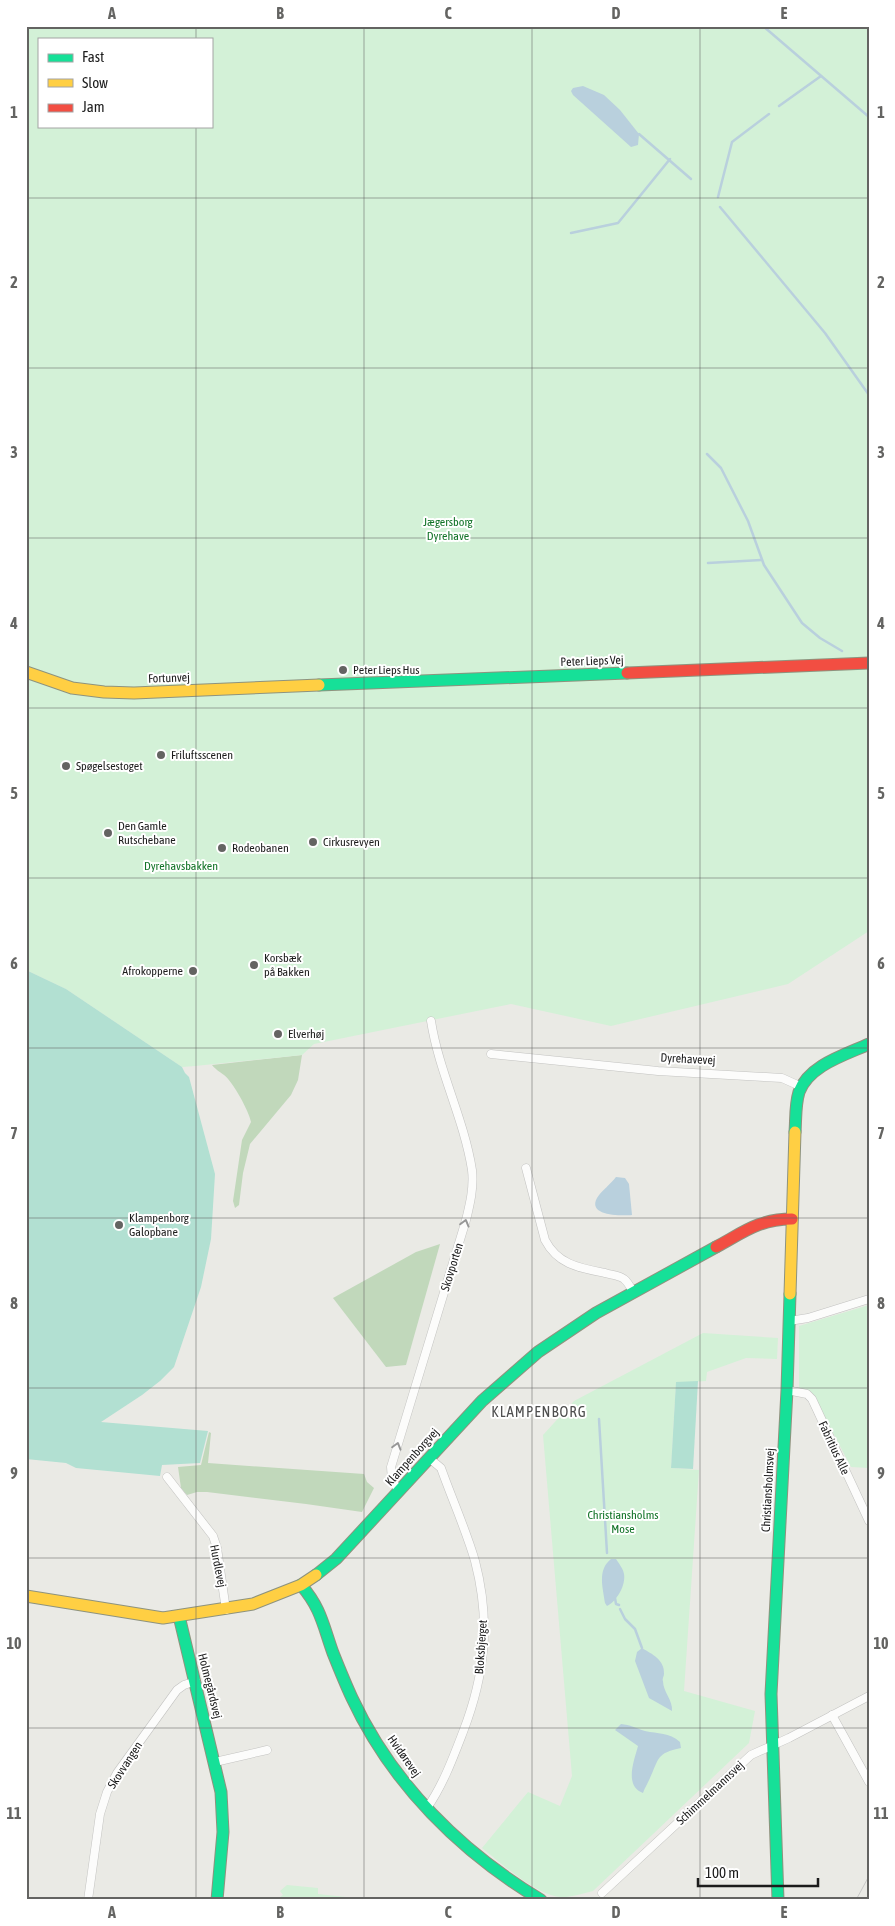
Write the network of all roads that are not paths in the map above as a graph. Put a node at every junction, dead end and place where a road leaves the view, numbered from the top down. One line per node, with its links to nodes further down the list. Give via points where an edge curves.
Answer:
1 (869, 664): 3 (street, Peter Lieps Vej)
2 (26, 672): 3 (street, Fortunvej, via 72,688 104,692)
3 (316, 686)
4 (431, 1021): 16 (street, Skovporten, one-way to 4, via 392,1480 391,1468 472,1192 472,1171 464,1137)
5 (869, 1044): 7 (street, via 817,1070)
6 (491, 1054): 7 (street, Dyrehavevej, via 658,1071 782,1078)
7 (802, 1087): 9 (street, Christiansholmsvej, via 796,1110)
8 (526, 1168): 10 (street, via 550,1250 568,1264 625,1280)
9 (792, 1219): 10 (street, Klampenborgvej, via 760,1223); 12 (street, Christiansholmsvej)
10 (633, 1292): 14 (street, Klampenborgvej, via 538,1352 482,1401)
11 (869, 1299): 12 (street)
12 (789, 1321): 13 (street, Christiansholmsvej)
13 (787, 1390): 17 (street, Fabritius Alle, via 808,1394 812,1399); 25 (street, Christiansholmsvej, via 771,1694)
14 (429, 1458): 16 (street, Klampenborgvej); 29 (street, Bloksbjerget, via 441,1468 474,1560 484,1615 484,1641 473,1705 437,1794)
15 (167, 1477): 20 (street, Hurdlevej, via 212,1536 217,1548)
16 (399, 1491): 18 (street, Klampenborgvej, via 336,1559)
17 (869, 1521)
18 (301, 1585): 20 (street, Klampenborgvej, via 253,1604); 29 (street, Hvidørevej, via 316,1603 341,1673 371,1732)
19 (26, 1596): 21 (street, Klampenborgvej, via 151,1617)
20 (226, 1610): 21 (street, Klampenborgvej)
21 (179, 1616): 22 (street, Holmegårdsvej)
22 (196, 1682): 27 (street, Holmegårdsvej); 32 (street, Skovvangen, via 177,1690 116,1773 100,1814)
23 (869, 1696): 24 (street, Schimmelmannsvej)
24 (832, 1715): 25 (street, Schimmelmannsvej); 28 (street)
25 (773, 1745): 30 (street, Schimmelmannsvej, via 751,1755); 31 (street, Christiansholmsvej)
26 (267, 1750): 27 (street)
27 (215, 1762): 33 (street, Holmegårdsvej, via 223,1814)
28 (869, 1782)
29 (427, 1808): 34 (street, Hvidørevej, via 484,1863)
30 (602, 1893)
31 (777, 1898)
32 (88, 1900)
33 (217, 1900)
34 (541, 1900)

